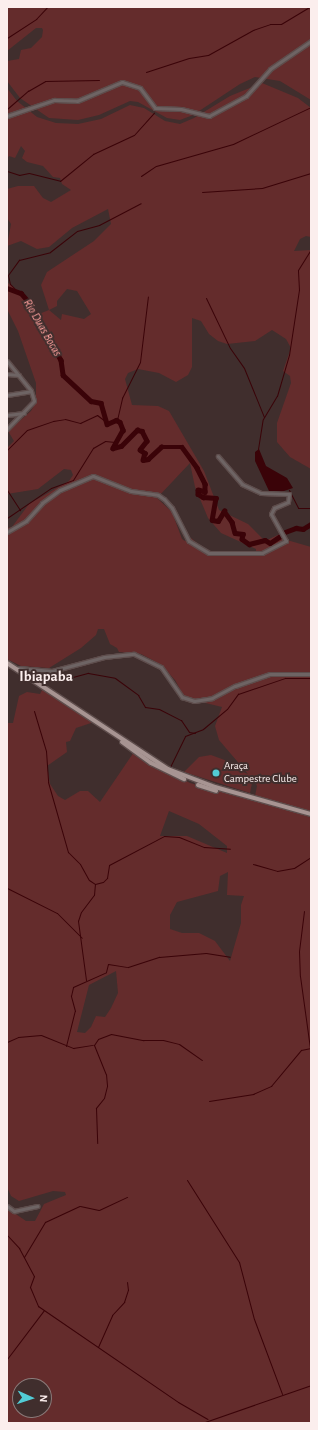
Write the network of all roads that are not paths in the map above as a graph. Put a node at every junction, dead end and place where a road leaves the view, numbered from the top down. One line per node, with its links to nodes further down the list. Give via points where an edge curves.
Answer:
1 (311, 41): 2 (street, via 276,65 246,96 212,116 181,109 155,108 140,88 122,82 77,101 54,100)
2 (7, 116)
3 (7, 361): 5 (street)
4 (7, 374): 5 (street)
5 (19, 375): 6 (street)
6 (31, 391): 7 (street); 8 (street, via 33,403)
7 (7, 395)
8 (24, 413): 9 (street); 10 (street)
9 (7, 415)
10 (7, 430)
11 (218, 456): 12 (street, via 242,484 261,493 289,494 288,502 274,508 271,514 286,541 262,553 209,553 189,541 172,508 164,499 158,495 130,490 99,476 87,477 60,490 42,503 26,522)
12 (7, 532)
13 (7, 663): 14 (main road)
14 (18, 668): 15 (street, via 52,671 104,657 134,654 161,667 171,678 179,694 186,700 194,701 212,698 234,686 274,673); 16 (main road, via 116,736 140,756 168,772 207,788)
15 (311, 674)
16 (311, 814)
17 (7, 1206): 18 (street, via 14,1211)
18 (37, 1206)

